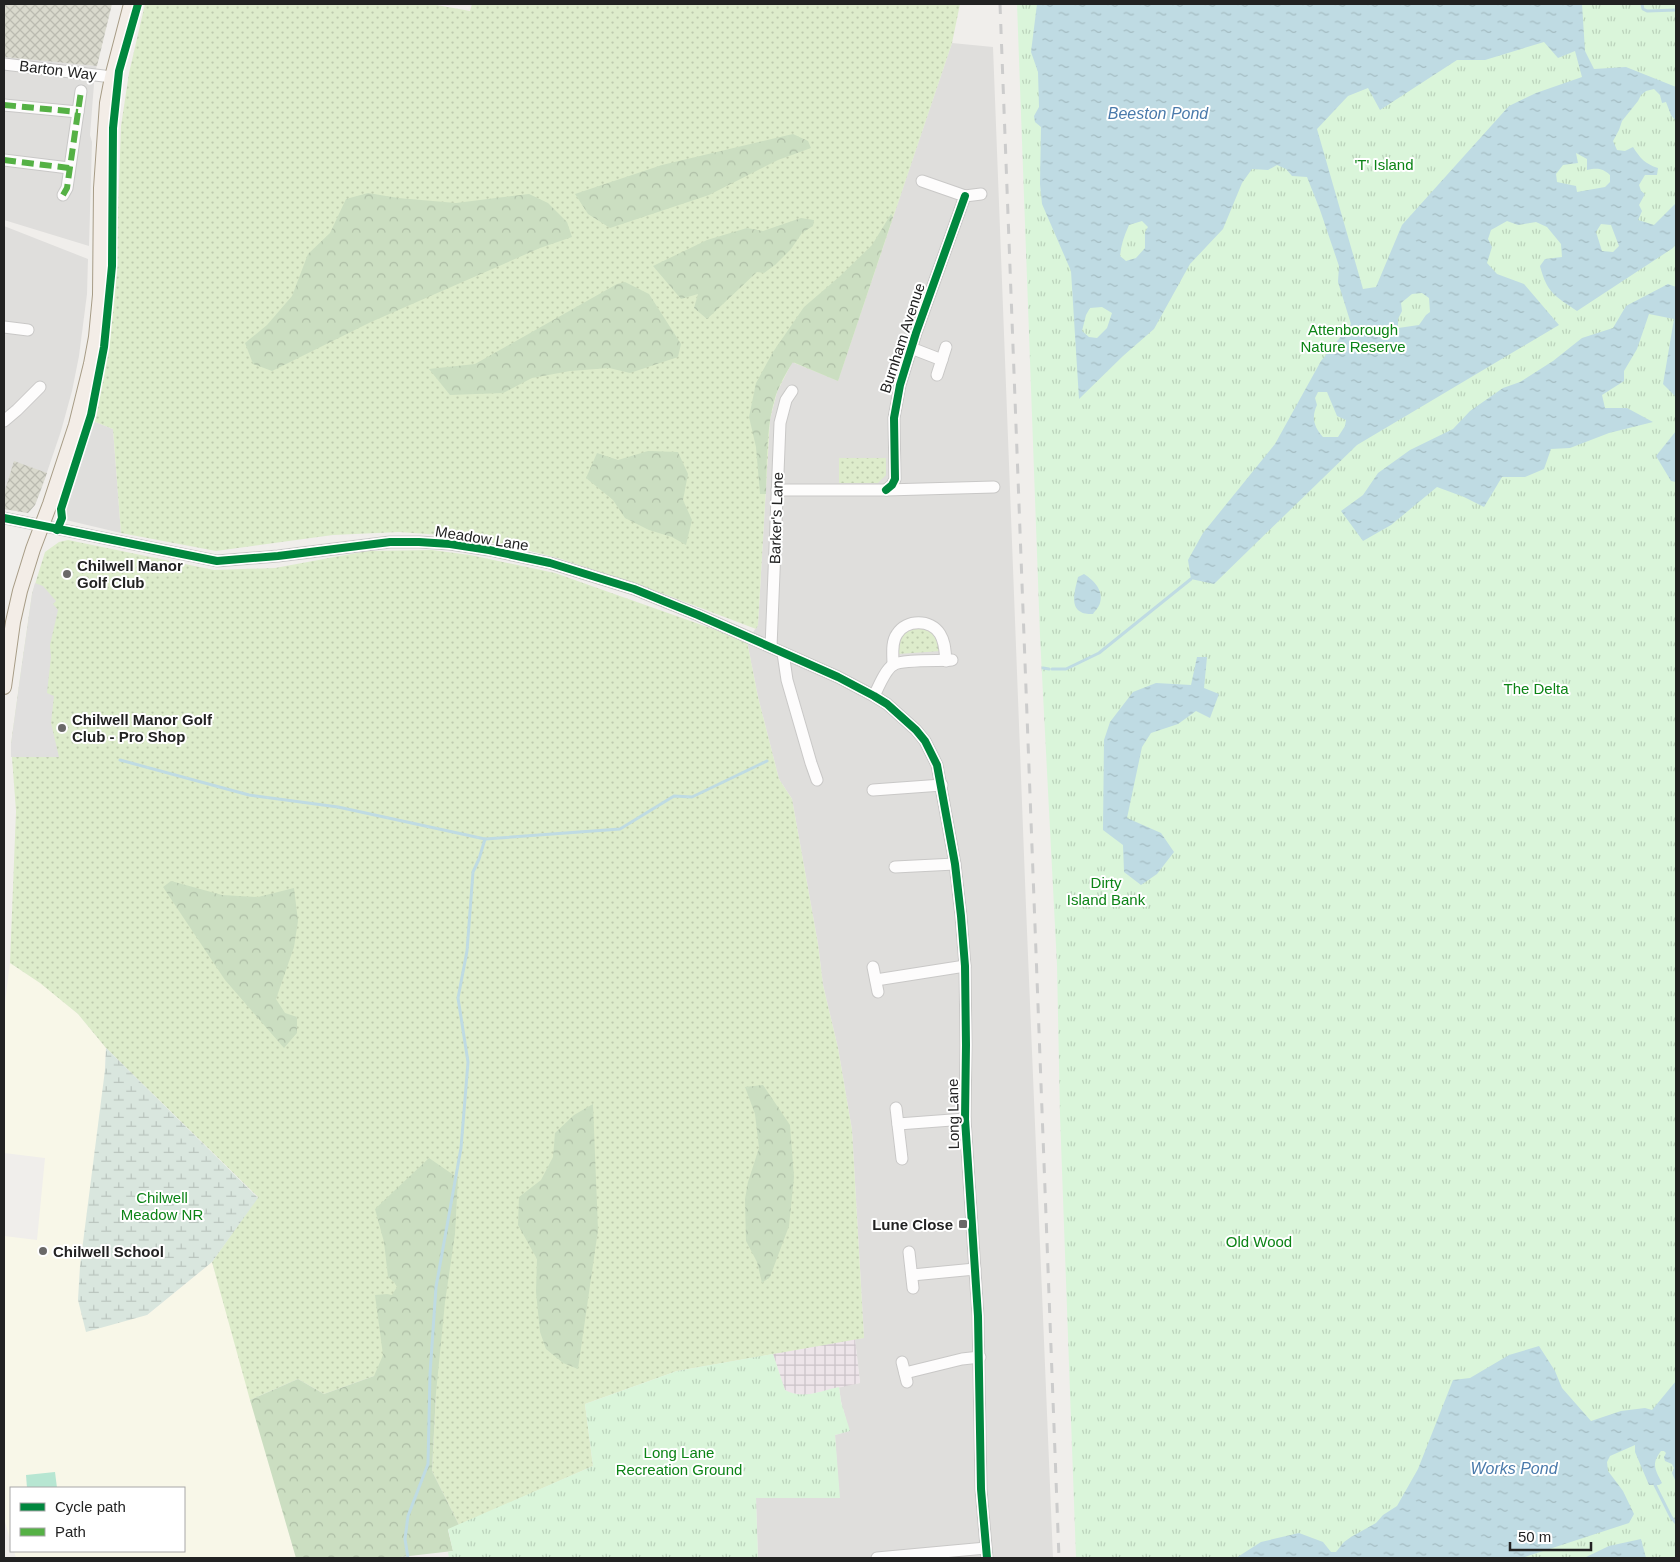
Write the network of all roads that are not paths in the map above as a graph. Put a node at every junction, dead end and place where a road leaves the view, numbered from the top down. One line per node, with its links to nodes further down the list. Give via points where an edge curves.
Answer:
1 (131, 4): 3 (main road)
2 (4, 64): 3 (street, Barton Way)
3 (112, 77): 26 (main road, via 101,188 96,338 76,425)
4 (81, 91): 6 (street)
5 (4, 105): 6 (street)
6 (78, 112): 8 (street)
7 (4, 160): 8 (street)
8 (69, 168): 11 (street)
9 (922, 181): 12 (street)
10 (982, 194): 12 (street)
11 (63, 195)
12 (965, 196): 16 (street, Burnham Avenue)
13 (4, 327): 14 (street)
14 (28, 330)
15 (946, 347): 17 (street)
16 (911, 348): 17 (street, Burnham Avenue); 24 (street, Burnham Avenue, via 895,409 895,479)
17 (942, 360): 18 (street)
18 (937, 375)
19 (40, 387): 21 (street)
20 (792, 390): 23 (street, Barker's Lane, via 780,423)
21 (4, 421)
22 (994, 487): 24 (street)
23 (778, 490): 24 (street); 27 (street, Barker's Lane)
24 (886, 490)
25 (4, 518): 26 (street, Meadow Lane)
26 (41, 525): 27 (street, Meadow Lane, via 217,561 390,542 450,544 489,550 634,589); 30 (main road, via 12,622)
27 (771, 647): 28 (street, Meadow Lane)
28 (783, 653): 31 (street, Meadow Lane); 32 (street, via 787,680)
29 (893, 665): 29 (street, via 904,662 950,660 939,632 929,624 919,622 905,626 896,635); 31 (street)
30 (4, 687)
31 (874, 696): 35 (street, Long Lane, via 925,741 937,765)
32 (811, 763): 33 (street); 34 (street)
33 (800, 769)
34 (818, 780)
35 (942, 785): 36 (street); 37 (street, Long Lane)
36 (873, 790)
37 (955, 864): 38 (street); 39 (street, Long Lane)
38 (895, 867)
39 (965, 966): 41 (street); 44 (street, Long Lane)
40 (873, 967): 41 (street)
41 (876, 980): 42 (street)
42 (878, 992)
43 (896, 1108): 45 (street)
44 (965, 1119): 45 (street); 48 (street, Long Lane)
45 (898, 1124): 46 (street)
46 (902, 1159)
47 (909, 1252): 49 (street)
48 (975, 1269): 49 (street); 51 (street, Long Lane)
49 (912, 1275): 50 (street)
50 (913, 1288)
51 (980, 1357): 52 (street); 53 (street, Long Lane, via 981,1488)
52 (905, 1372)
53 (987, 1553): 54 (street)
54 (877, 1558)

